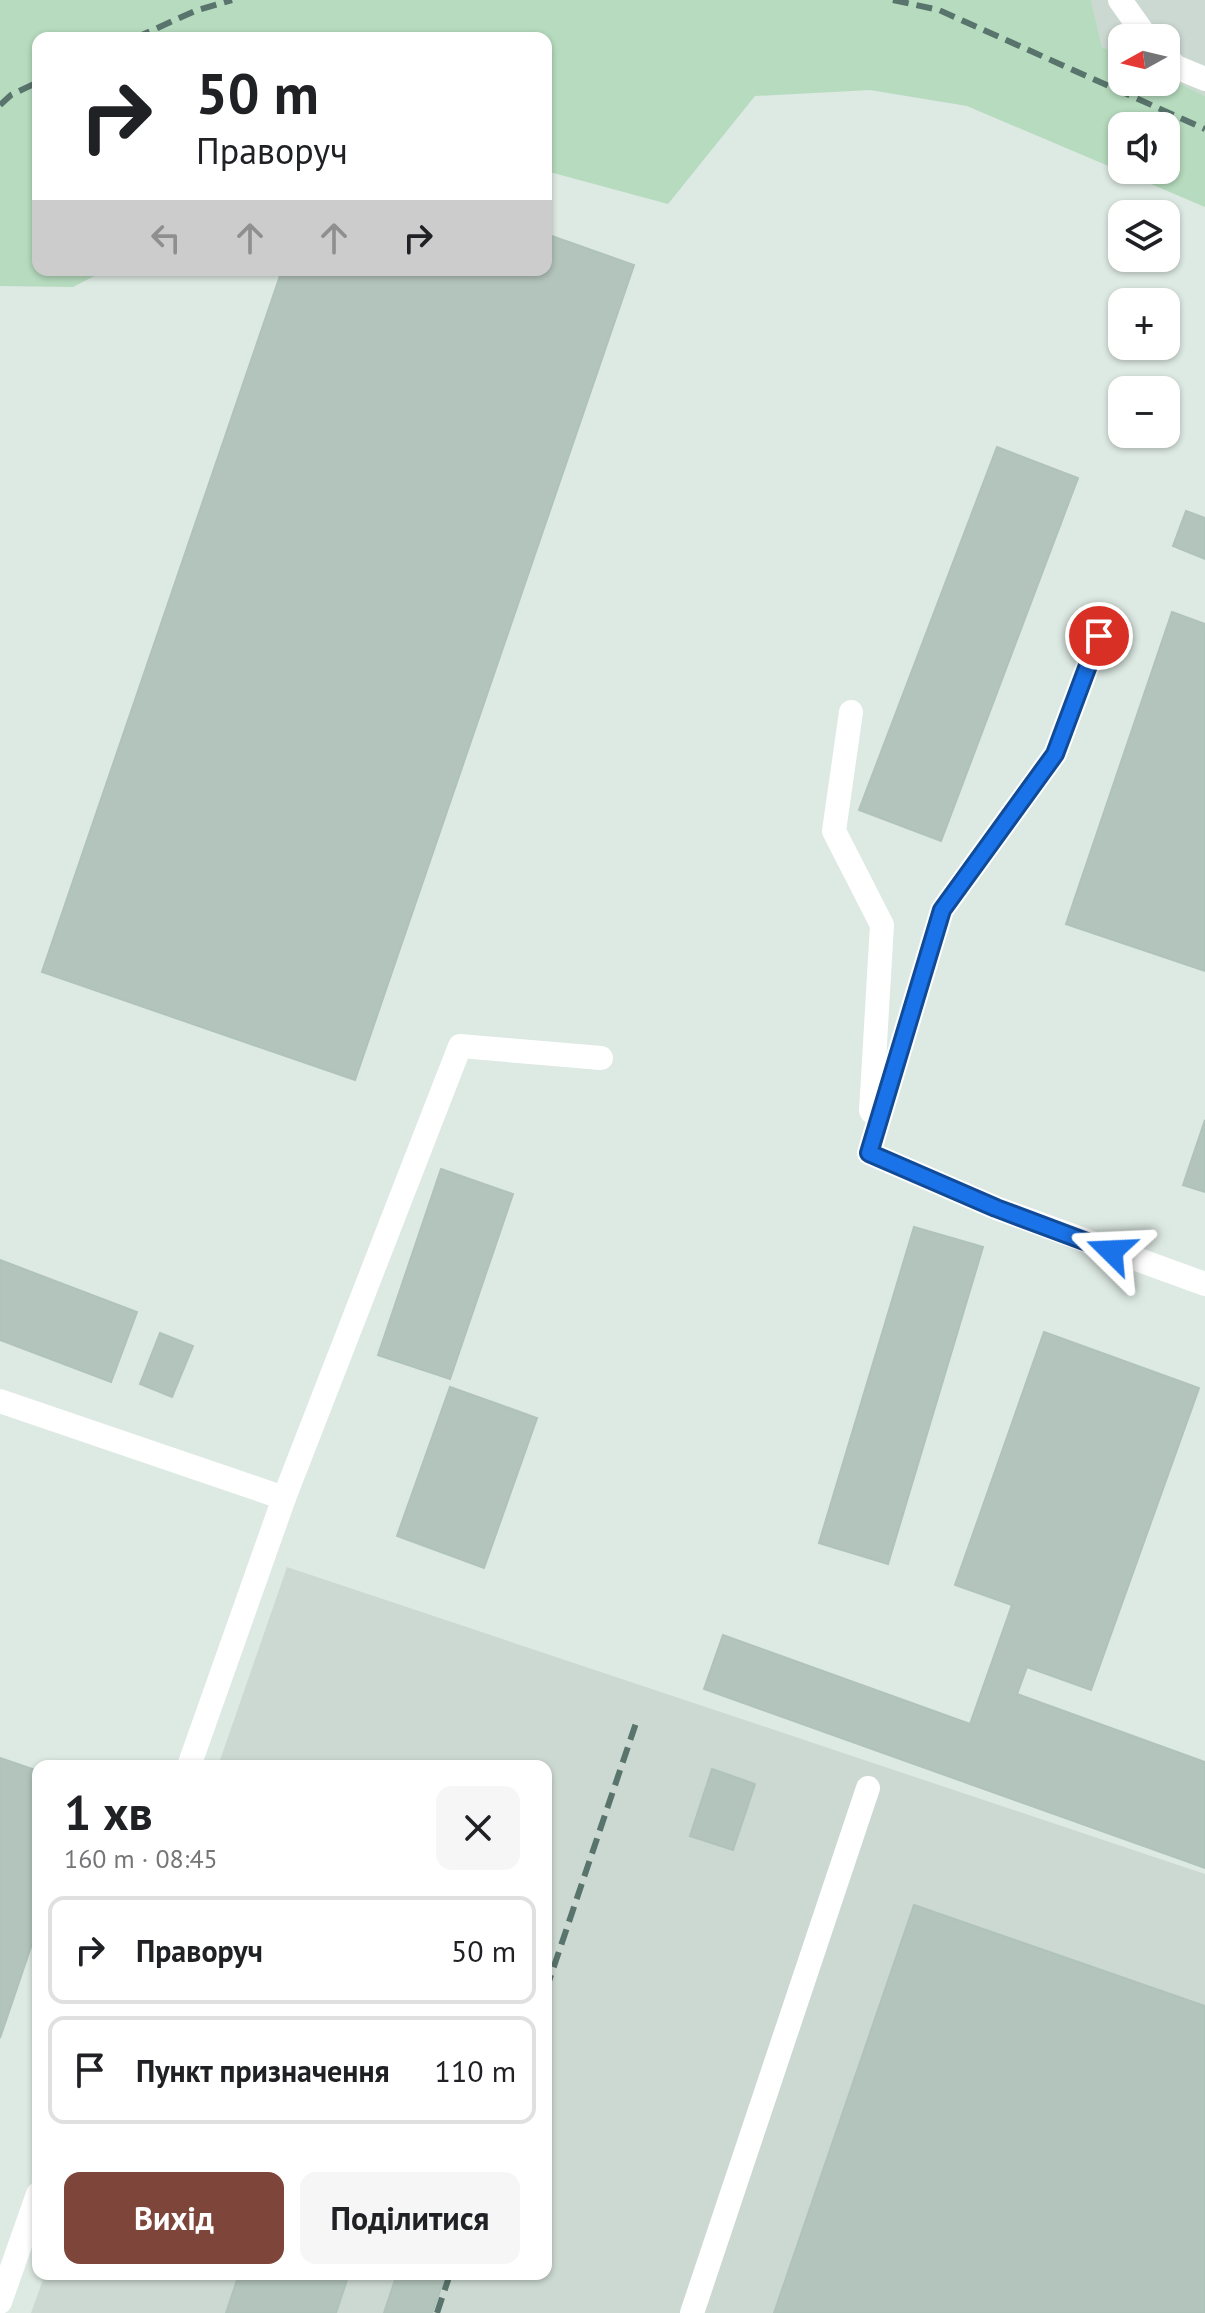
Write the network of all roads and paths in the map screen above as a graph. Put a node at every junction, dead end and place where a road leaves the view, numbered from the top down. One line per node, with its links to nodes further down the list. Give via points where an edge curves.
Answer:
1 (1120, 0): 2 (street)
2 (1137, 24)
3 (1180, 69): 4 (street)
4 (1205, 79)
5 (1099, 636): 8 (street, via 1055,754 942,910)
6 (851, 712): 8 (street, via 834,831 882,925)
7 (601, 1058): 11 (street, via 460,1046)
8 (869, 1153): 9 (street, via 996,1208)
9 (1205, 1284)
10 (0, 1401): 11 (street)
11 (284, 1498): 12 (street)
12 (191, 1760)
13 (868, 1788): 16 (street)
14 (32, 2211): 15 (street)
15 (0, 2302)
16 (692, 2313)

